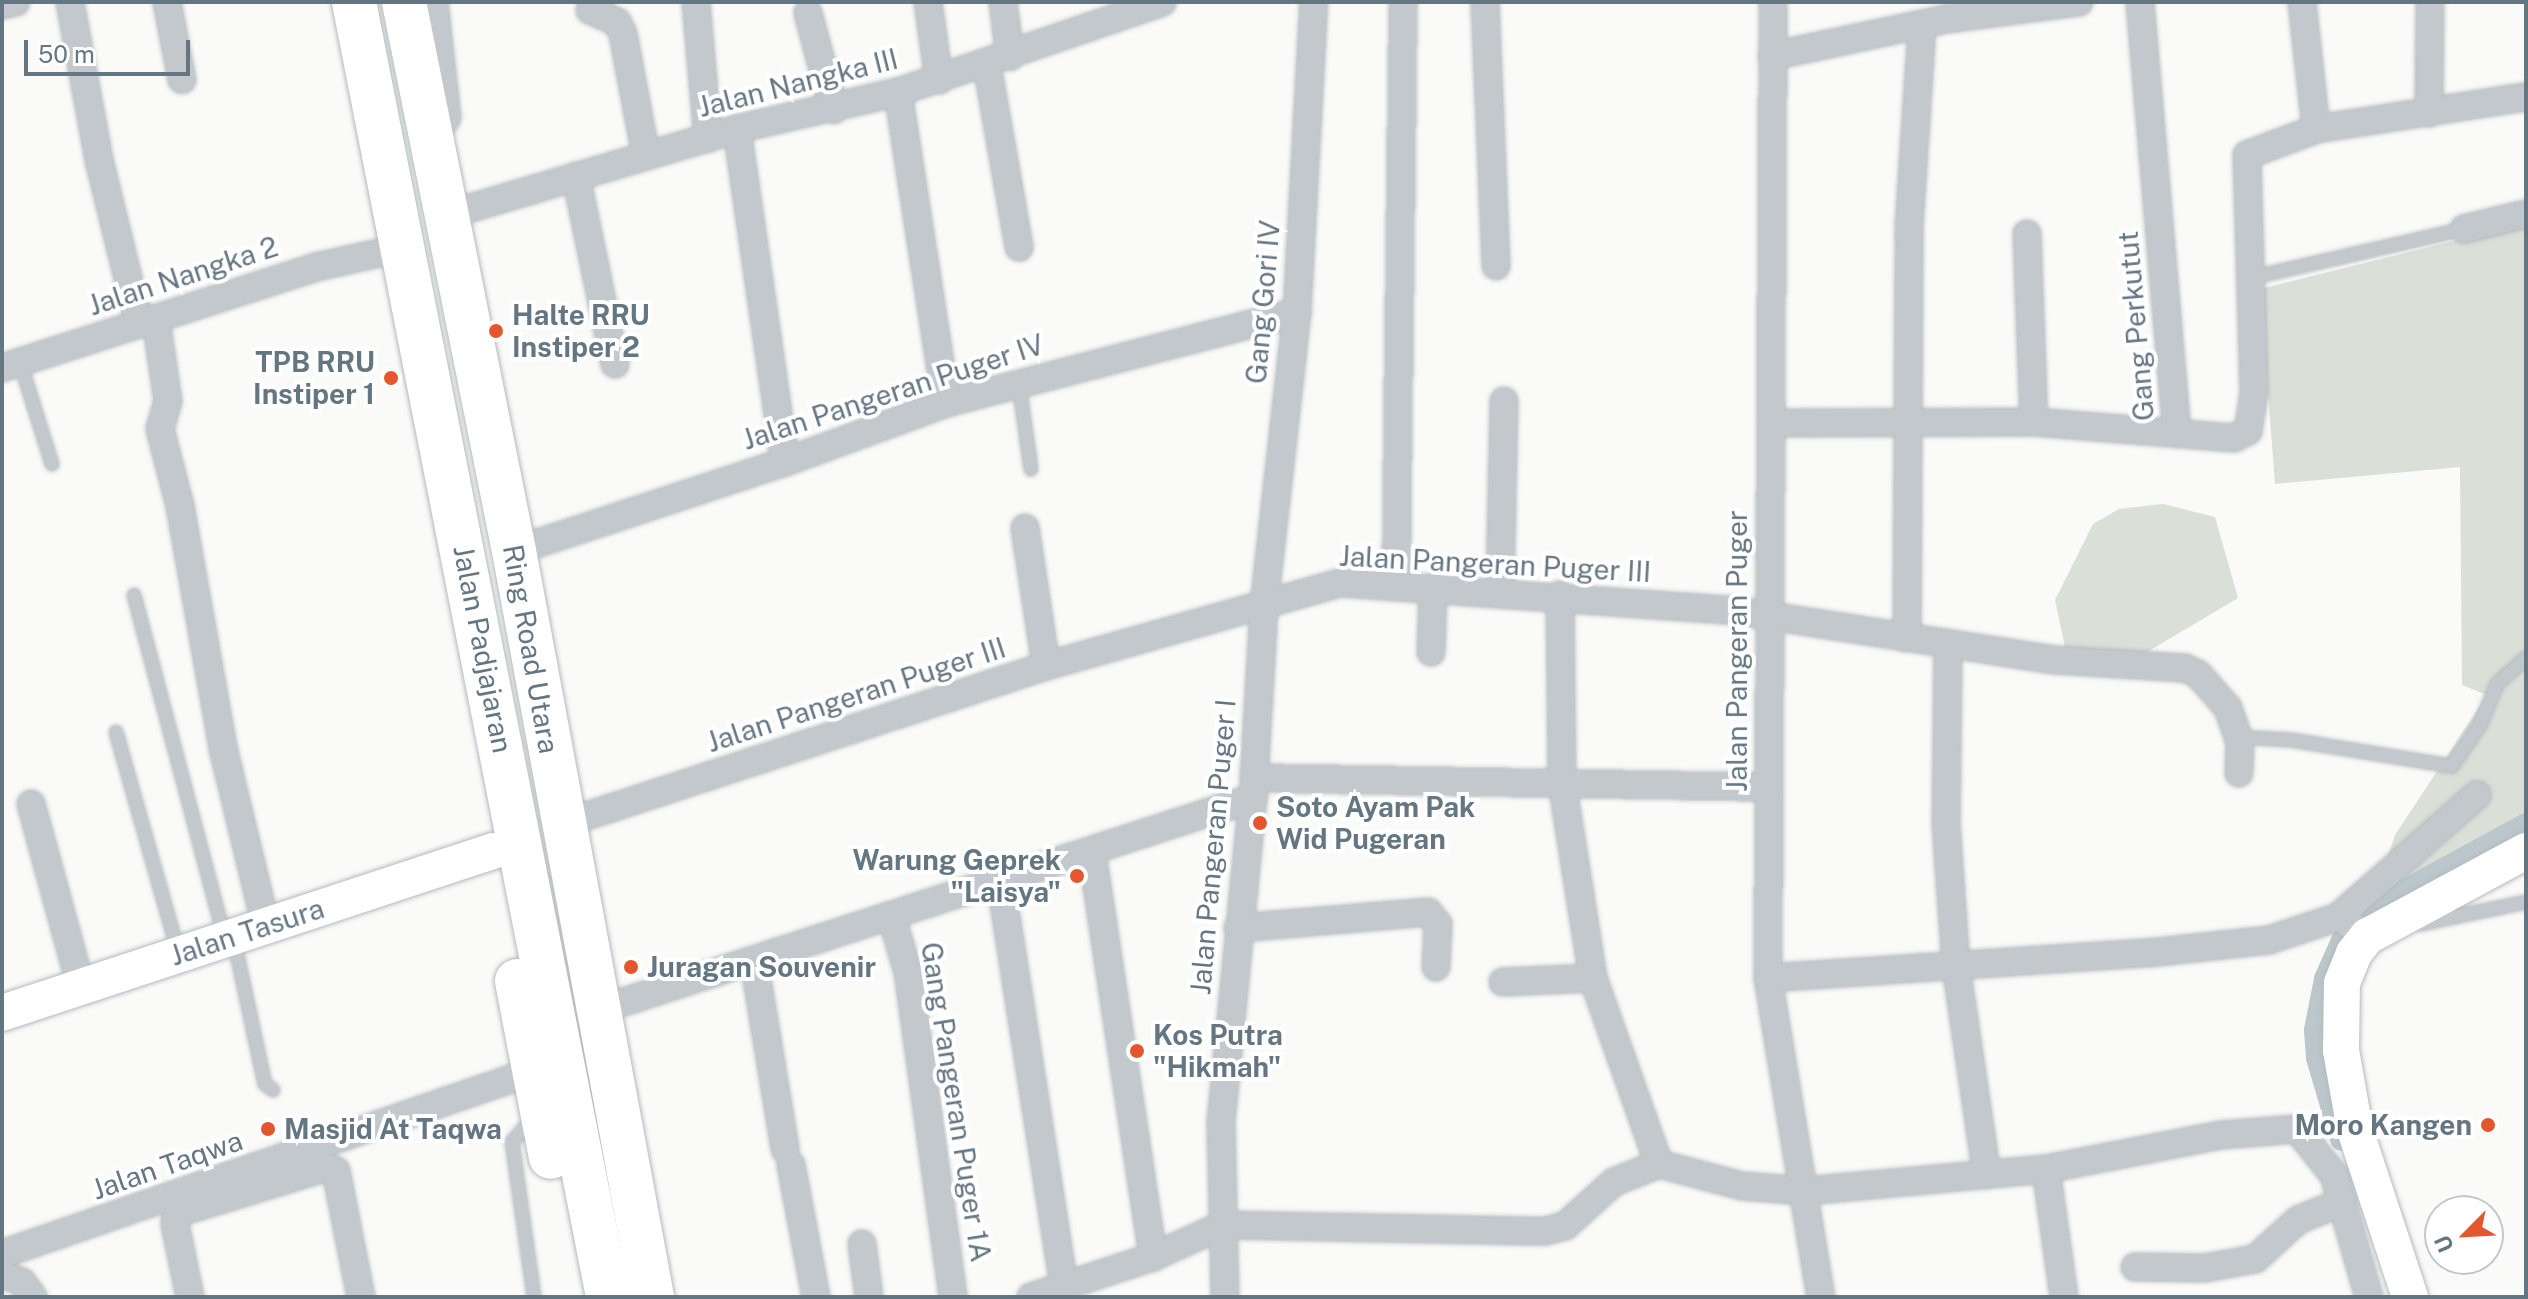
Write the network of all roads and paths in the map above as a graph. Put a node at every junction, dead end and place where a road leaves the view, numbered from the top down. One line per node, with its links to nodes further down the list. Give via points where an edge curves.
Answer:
1 (16, 2): 21 (street)
2 (70, 2): 49 (street, via 99,160)
3 (167, 2): 28 (street)
4 (334, 2): 45 (highway)
5 (354, 2): 95 (highway, Jalan Padjajaran)
6 (383, 2): 53 (highway, Jalan Padjajaran)
7 (404, 2): 36 (highway, Ring Road Utara)
8 (434, 2): 36 (street, via 447,117)
9 (696, 2): 37 (street)
10 (928, 2): 29 (street)
11 (1003, 2): 27 (street)
12 (1162, 2): 27 (street, Jalan Nangka III)
13 (1314, 2): 48 (street, Gang Gori IV)
14 (1403, 2): 65 (street)
15 (1485, 2): 46 (street)
16 (1773, 2): 26 (street, Jalan Pangeran Puger)
17 (2079, 2): 22 (street)
18 (2140, 2): 59 (street, Gang Perkutut)
19 (2302, 2): 35 (street)
20 (2430, 2): 33 (street)
21 (2, 5)
22 (2025, 6): 25 (street)
23 (590, 10): 38 (street, via 617,22 623,34)
24 (808, 13): 32 (street)
25 (1922, 25): 26 (street); 58 (street, via 1909,227)
26 (1772, 56): 57 (street, Jalan Pangeran Puger)
27 (999, 61): 29 (street, Jalan Nangka III); 44 (street)
28 (182, 80)
29 (939, 80): 30 (street, Jalan Nangka III)
30 (898, 92): 32 (street, Jalan Nangka III); 55 (street)
31 (2526, 97): 33 (street)
32 (834, 110): 34 (street, Jalan Nangka III)
33 (2429, 113): 35 (street)
34 (737, 129): 37 (street, Jalan Nangka III); 60 (street)
35 (2316, 129): 47 (street, via 2247,155)
36 (432, 131): 41 (highway, Ring Road Utara)
37 (708, 138): 38 (street, Jalan Nangka III)
38 (646, 156): 39 (street, Jalan Nangka III)
39 (576, 176): 41 (street, Jalan Nangka III); 50 (street)
40 (2526, 214): 42 (street)
41 (447, 215): 53 (highway, Ring Road Utara)
42 (2464, 229): 47 (lane)
43 (2027, 234): 56 (street)
44 (1019, 247)
45 (384, 252): 49 (street, Jalan Nangka 2, via 316,267); 86 (highway)
46 (1496, 266)
47 (2247, 279): 59 (street, via 2254,393 2248,431 2234,438)
48 (1297, 312): 52 (street, Jalan Pangeran Puger IV); 70 (street, Gang Gori IV)
49 (148, 321): 51 (street, Jalan Nangka 2); 94 (street, via 168,401 160,429 180,506 223,748)
50 (615, 364)
51 (11, 365): 61 (lane)
52 (1019, 381): 55 (street, Jalan Pangeran Puger IV); 62 (lane)
53 (469, 393): 64 (highway, Ring Road Utara); 127 (highway, Jalan Padjajaran)
54 (1504, 401): 67 (street)
55 (946, 403): 60 (street, Jalan Pangeran Puger IV)
56 (2034, 422): 58 (street, Gang Perkutut); 59 (street, Gang Perkutut)
57 (1772, 423): 58 (street, Gang Perkutut); 71 (street, Jalan Pangeran Puger)
58 (1908, 423): 72 (street)
59 (2177, 433)
60 (785, 462): 64 (street, Jalan Pangeran Puger IV)
61 (52, 464)
62 (1031, 469)
63 (1025, 528): 76 (street)
64 (514, 551): 85 (highway, Ring Road Utara)
65 (1396, 586): 66 (street, Jalan Pangeran Puger III); 70 (street, Jalan Pangeran Puger III, via 1340,583)
66 (1433, 587): 67 (street, Jalan Pangeran Puger III); 74 (street)
67 (1500, 591): 69 (street, Jalan Pangeran Puger III)
68 (134, 595): 94 (lane)
69 (1560, 595): 71 (street, Jalan Pangeran Puger III); 80 (street)
70 (1264, 606): 76 (street, Jalan Pangeran Puger III); 82 (street, Jalan Pangeran Puger I)
71 (1766, 615): 72 (street, Jalan Pangeran Puger III); 81 (street, Jalan Pangeran Puger)
72 (1907, 638): 73 (street, Jalan Pangeran Puger III)
73 (1948, 644): 78 (street, Jalan Pangeran Puger III, via 2055,660 2185,668 2198,674 2228,708); 98 (street, via 1946,823)
74 (1431, 652)
75 (2526, 658): 78 (lane, via 2497,684 2480,725 2452,766)
76 (1046, 666): 85 (street, Jalan Pangeran Puger III)
77 (116, 732): 96 (lane)
78 (2238, 737): 79 (street, Jalan Pangeran Puger III)
79 (2239, 773)
80 (1562, 782): 81 (street); 82 (street); 100 (street)
81 (1767, 787): 101 (street, Jalan Pangeran Puger)
82 (1254, 788): 88 (street); 93 (street, Jalan Pangeran Puger I)
83 (2477, 795): 92 (street)
84 (31, 804): 103 (street)
85 (562, 824): 104 (highway, Ring Road Utara)
86 (493, 851): 94 (street, Jalan Tasura); 95 (highway)
87 (2526, 851): 92 (street)
88 (1092, 853): 89 (street); 117 (street)
89 (1001, 884): 91 (street); 120 (street)
90 (2526, 902): 92 (lane)
91 (892, 918): 97 (street); 131 (street, Gang Pangeran Puger 1A, via 908,972)
92 (2353, 926): 98 (street, via 2269,940); 110 (street, via 2342,983 2341,1051)
93 (1238, 928): 99 (street, via 1428,912 1438,924); 114 (street, Jalan Pangeran Puger I, via 1221,1122)
94 (242, 934): 96 (street, Jalan Tasura); 106 (lane, via 265,1084)
95 (528, 953): 107 (highway); 126 (highway, Jalan Padjajaran)
96 (179, 954): 103 (street, Jalan Tasura)
97 (754, 961): 104 (street); 129 (street)
98 (1956, 966): 101 (street); 111 (street)
99 (1436, 967)
100 (1593, 978): 102 (street); 108 (street)
101 (1768, 978): 112 (street, Jalan Pangeran Puger)
102 (1503, 982)
103 (81, 987): 105 (street, Jalan Tasura)
104 (599, 1010): 128 (highway, Ring Road Utara)
105 (2, 1013)
106 (273, 1090)
107 (538, 1090): 116 (street, Jalan Taqwa); 124 (lane, via 512,1142); 125 (highway)
108 (1659, 1164): 112 (street, via 1742,1186); 114 (street, via 1614,1182 1565,1226 1545,1231)
109 (2046, 1169): 110 (street, via 2221,1135 2297,1129); 111 (street); 135 (street)
110 (2350, 1170): 113 (street); 137 (street)
111 (1987, 1175): 112 (street)
112 (1805, 1191): 134 (street, Jalan Pangeran Puger)
113 (2342, 1202): 118 (street, via 2298,1220 2255,1259 2205,1268); 136 (street)
114 (1223, 1225): 117 (street); 133 (street, Jalan Pangeran Puger I)
115 (862, 1244): 130 (street)
116 (2, 1254)
117 (1153, 1257): 120 (street)
118 (2135, 1267)
119 (2, 1274): 121 (street, via 22,1282)
120 (1064, 1286): 132 (street)
121 (33, 1297)
122 (190, 1297): 123 (street, via 177,1213 327,1167 336,1171)
123 (361, 1297)
124 (534, 1297)
125 (579, 1297)
126 (608, 1297)
127 (635, 1297)
128 (652, 1297)
129 (816, 1297)
130 (869, 1297)
131 (953, 1297)
132 (1031, 1297)
133 (1225, 1297)
134 (1821, 1297)
135 (2064, 1297)
136 (2369, 1297)
137 (2410, 1297)

